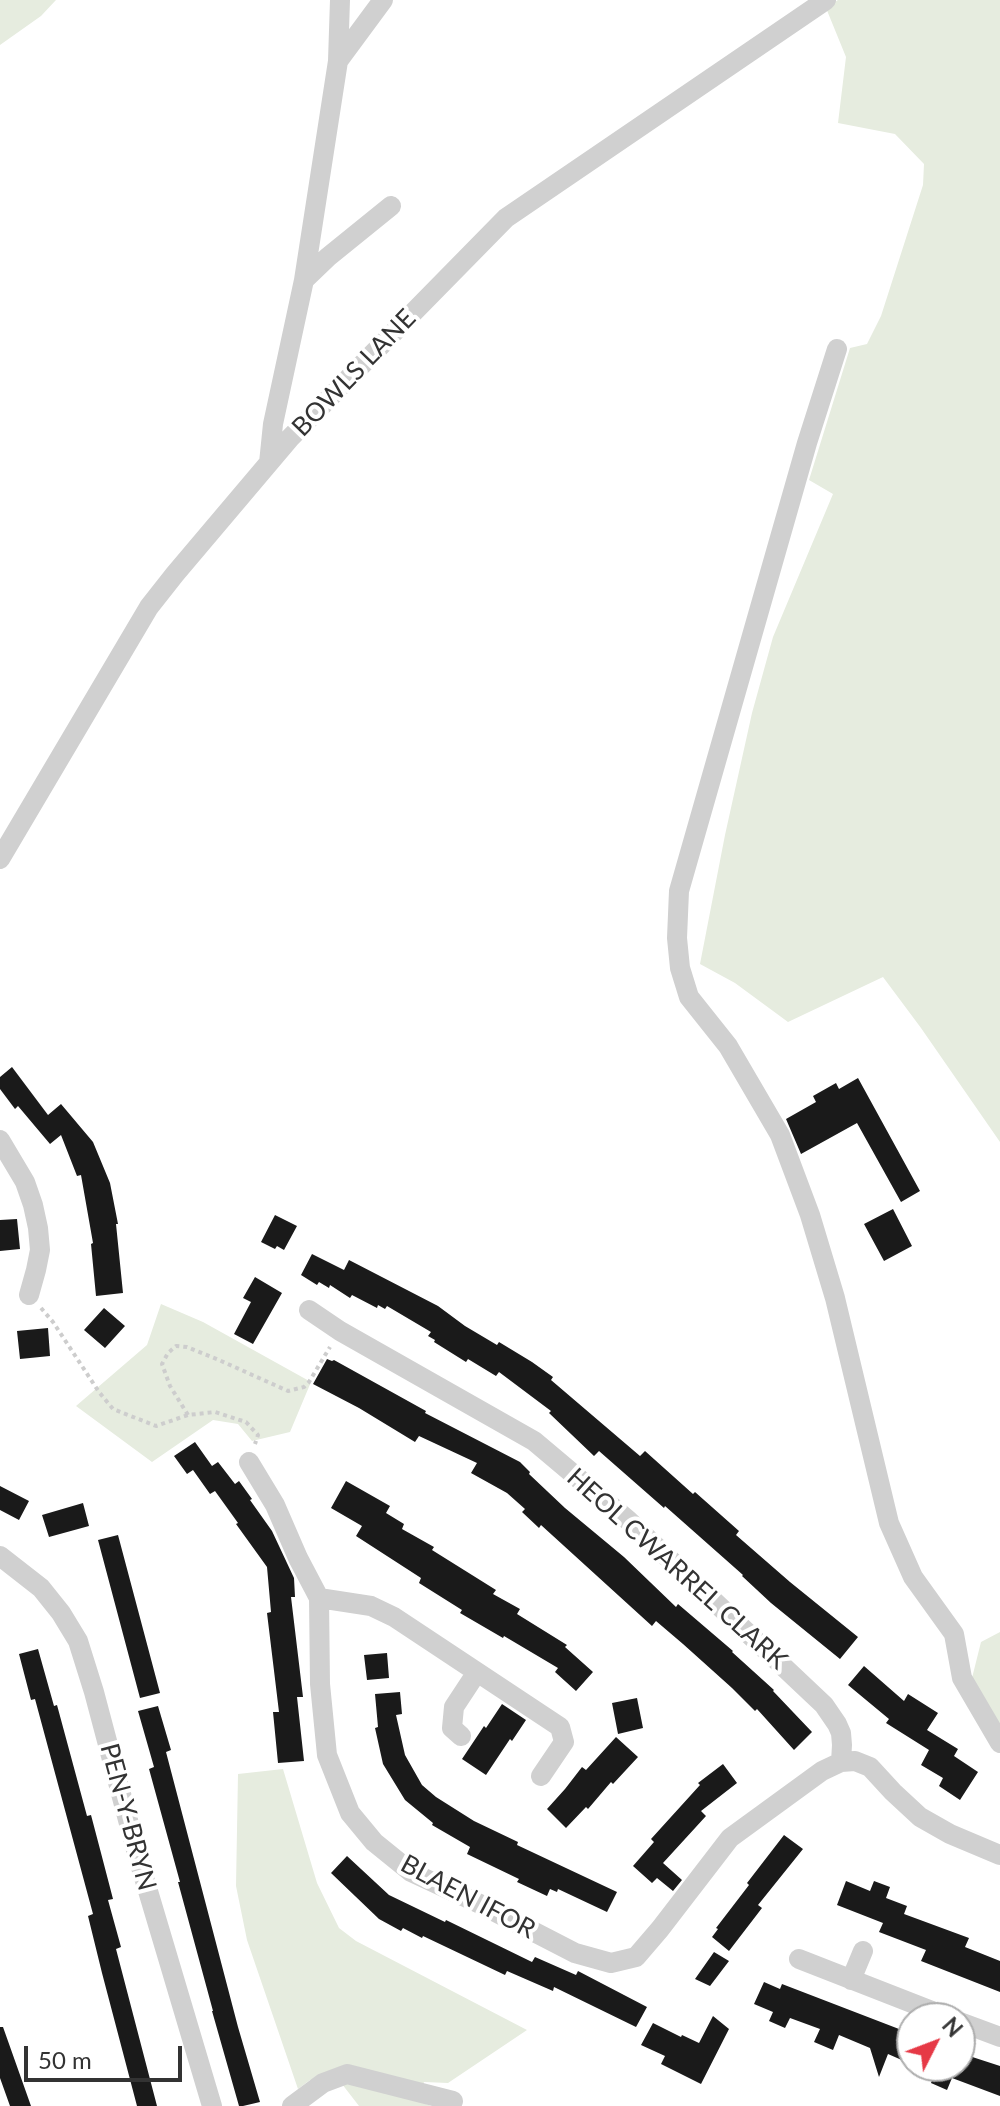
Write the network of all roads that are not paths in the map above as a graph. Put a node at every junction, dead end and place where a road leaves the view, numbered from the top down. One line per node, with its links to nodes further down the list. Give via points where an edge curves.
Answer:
1 (340, 0): 4 (street)
2 (383, 0): 4 (street)
3 (826, 0): 8 (street, BOWLS LANE, via 506,218)
4 (338, 61): 6 (street)
5 (391, 206): 6 (street)
6 (304, 280): 8 (street)
7 (837, 349): 18 (street, via 679,891 680,968 689,997 728,1046 780,1135 835,1298 889,1523 913,1577 954,1634 962,1678)
8 (269, 463): 9 (street, BOWLS LANE, via 149,607)
9 (0, 859)
10 (0, 1140): 11 (street, via 25,1182 38,1228 40,1250)
11 (29, 1295)
12 (309, 1310): 19 (street, HEOL CWARREL CLARK, via 534,1441 629,1521 824,1705 841,1733)
13 (249, 1462): 15 (street, BLAEN IFOR)
14 (0, 1556): 29 (street, PEN-Y-BRYN, via 41,1588 78,1641)
15 (319, 1598): 16 (street, via 371,1606); 19 (street, BLAEN IFOR, via 327,1755 350,1813 374,1842 411,1872 575,1953 611,1963 636,1957 730,1838)
16 (477, 1672): 17 (street, via 454,1707 452,1728); 20 (street, via 560,1727 564,1742)
17 (461, 1736)
18 (1000, 1743)
19 (841, 1762): 21 (street, via 870,1767 920,1817)
20 (541, 1776)
21 (1000, 1855)
22 (863, 1951): 24 (street)
23 (799, 1959): 24 (street)
24 (851, 1980): 25 (street)
25 (908, 2002)
26 (976, 2028): 27 (street)
27 (1000, 2037)
28 (453, 2101): 30 (street, via 347,2074 323,2083)
29 (212, 2106)
30 (292, 2106)

